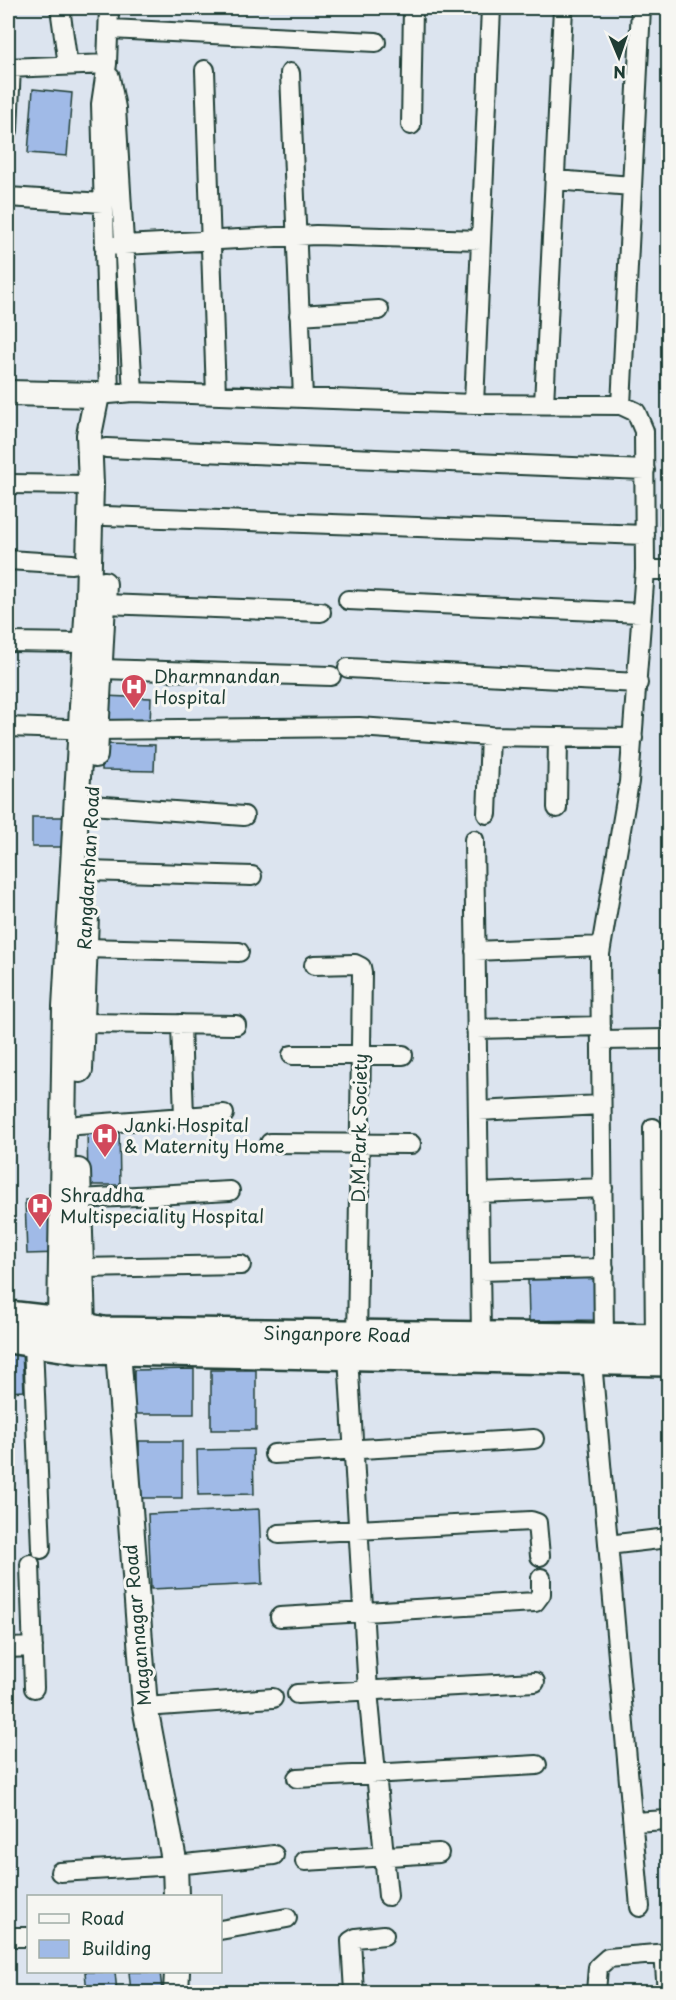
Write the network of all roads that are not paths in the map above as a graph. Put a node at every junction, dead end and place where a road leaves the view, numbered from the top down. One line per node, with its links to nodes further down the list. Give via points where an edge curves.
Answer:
1 (60, 8): 10 (street)
2 (109, 8): 7 (street)
3 (413, 8): 14 (street)
4 (491, 8): 22 (street)
5 (563, 8): 16 (street)
6 (641, 8): 17 (street)
7 (110, 29): 8 (street); 9 (street)
8 (376, 42)
9 (107, 64): 10 (street); 19 (street, via 101,104); 23 (street, via 116,108)
10 (68, 65): 11 (street)
11 (9, 68): 15 (street)
12 (205, 70): 21 (street)
13 (290, 73): 20 (street)
14 (411, 125)
15 (8, 130)
16 (555, 180): 17 (street); 33 (street)
17 (632, 186): 34 (street)
18 (8, 197): 19 (street)
19 (103, 203): 24 (street)
20 (297, 236): 21 (street); 22 (street); 26 (street)
21 (213, 240): 23 (street); 29 (street)
22 (481, 240): 32 (street)
23 (126, 245): 24 (street); 27 (street)
24 (104, 246): 31 (street)
25 (380, 310): 26 (street)
26 (299, 315): 30 (street)
27 (132, 392): 29 (street); 31 (street)
28 (8, 393): 31 (street)
29 (216, 395): 30 (street)
30 (303, 398): 32 (street)
31 (100, 400): 35 (street, Rangdarshan Road); 38 (street, Rangdarshan Road, via 89,435)
32 (474, 404): 33 (street)
33 (544, 404): 34 (street)
34 (621, 405): 36 (street, via 640,418)
35 (106, 448): 36 (street); 39 (street, Rangdarshan Road)
36 (645, 470): 40 (street)
37 (8, 484): 38 (street)
38 (91, 485): 50 (street, Rangdarshan Road)
39 (105, 516): 40 (street); 46 (street, Rangdarshan Road)
40 (645, 535): 43 (street)
41 (8, 560): 42 (street)
42 (72, 564)
43 (645, 570): 44 (street); 48 (street)
44 (669, 570)
45 (348, 600): 48 (street)
46 (104, 604): 47 (street); 51 (street, Rangdarshan Road)
47 (321, 612)
48 (641, 613): 52 (street)
49 (8, 642): 50 (street)
50 (84, 643): 54 (street, Rangdarshan Road)
51 (101, 669): 52 (street, via 340,672); 54 (street, Rangdarshan Road)
52 (638, 683): 57 (street)
53 (8, 727): 54 (street)
54 (88, 730): 55 (street, via 359,727); 58 (street, Rangdarshan Road); 97 (street, Rangdarshan Road, via 65,1007)
55 (490, 735): 56 (street); 60 (street)
56 (558, 737): 57 (street); 59 (street)
57 (633, 738): 65 (street)
58 (91, 806): 61 (street); 63 (street, Rangdarshan Road)
59 (557, 808)
60 (487, 814)
61 (244, 816)
62 (474, 840): 67 (street)
63 (88, 871): 64 (street); 66 (street, Rangdarshan Road)
64 (252, 876)
65 (601, 946): 67 (street); 74 (street)
66 (85, 948): 68 (street); 70 (street, Rangdarshan Road)
67 (475, 951): 73 (street)
68 (239, 952)
69 (314, 965): 77 (street, D.M.Park Society, via 355,964 361,968)
70 (82, 1023): 71 (street); 83 (street, Rangdarshan Road)
71 (181, 1024): 72 (street); 82 (street)
72 (236, 1025)
73 (476, 1029): 74 (street); 80 (street)
74 (601, 1033): 75 (street); 79 (street)
75 (669, 1040)
76 (292, 1055): 77 (street)
77 (361, 1055): 78 (street); 86 (street, D.M.Park Society)
78 (404, 1055)
79 (602, 1105): 80 (street); 88 (street)
80 (477, 1111): 90 (street)
81 (224, 1114): 82 (street)
82 (184, 1117): 83 (street)
83 (78, 1125): 91 (street, Rangdarshan Road)
84 (653, 1128): 99 (street)
85 (270, 1143): 86 (street)
86 (360, 1144): 87 (street); 102 (street, D.M.Park Society)
87 (411, 1144)
88 (603, 1188): 90 (street); 94 (street)
89 (230, 1191): 91 (street)
90 (479, 1193): 95 (street)
91 (79, 1199): 93 (street, Rangdarshan Road)
92 (241, 1265): 93 (street)
93 (81, 1268): 97 (street, Rangdarshan Road)
94 (604, 1268): 95 (street); 101 (street)
95 (480, 1271): 98 (street)
96 (8, 1315): 97 (main road, Singanpore Road)
97 (72, 1323): 102 (main road, Singanpore Road, via 104,1331)
98 (481, 1335): 101 (main road, Singanpore Road); 102 (main road, Singanpore Road)
99 (662, 1338): 101 (main road, Singanpore Road)
100 (20, 1341): 103 (main road, Singanpore Road); 117 (street, via 35,1556)
101 (595, 1345): 102 (main road, Singanpore Road); 104 (main road, Singanpore Road); 111 (street)
102 (354, 1349): 103 (main road, Singanpore Road); 106 (street, D.M.Park Society)
103 (118, 1351): 123 (street, Magannagar Road)
104 (669, 1362)
105 (534, 1439): 106 (street)
106 (354, 1450): 107 (street); 108 (street, D.M.Park Society)
107 (274, 1455)
108 (359, 1530): 109 (street); 112 (street, via 531,1521 539,1528); 114 (street, D.M.Park Society)
109 (279, 1534)
110 (669, 1538): 111 (street)
111 (608, 1545): 128 (street)
112 (540, 1556)
113 (541, 1578): 114 (street, via 541,1594 536,1602)
114 (364, 1612): 115 (street); 120 (street, D.M.Park Society)
115 (280, 1617)
116 (8, 1647): 117 (street)
117 (33, 1647): 119 (street)
118 (535, 1682): 120 (street)
119 (34, 1689)
120 (368, 1691): 121 (street); 125 (street, D.M.Park Society)
121 (297, 1694)
122 (273, 1698): 123 (street)
123 (145, 1707): 133 (street, Magannagar Road)
124 (537, 1765): 125 (street)
125 (377, 1773): 126 (street); 131 (street, D.M.Park Society)
126 (297, 1778)
127 (669, 1820): 128 (street)
128 (633, 1822): 137 (street)
129 (439, 1853): 131 (street)
130 (274, 1855): 133 (street)
131 (385, 1856): 132 (street); 136 (street, D.M.Park Society)
132 (305, 1861)
133 (175, 1865): 134 (street); 135 (street, Magannagar Road)
134 (60, 1872)
135 (176, 1895)
136 (388, 1896)
137 (640, 1907)
138 (287, 1918): 139 (street)
139 (222, 1930)
140 (384, 1935): 146 (street, via 351,1941)
141 (27, 1937): 142 (street)
142 (8, 1938)
143 (666, 1953): 147 (street, via 608,1958 598,1967); 148 (street)
144 (177, 1973): 145 (street)
145 (176, 1992)
146 (354, 1992)
147 (596, 1992)
148 (667, 1992)

